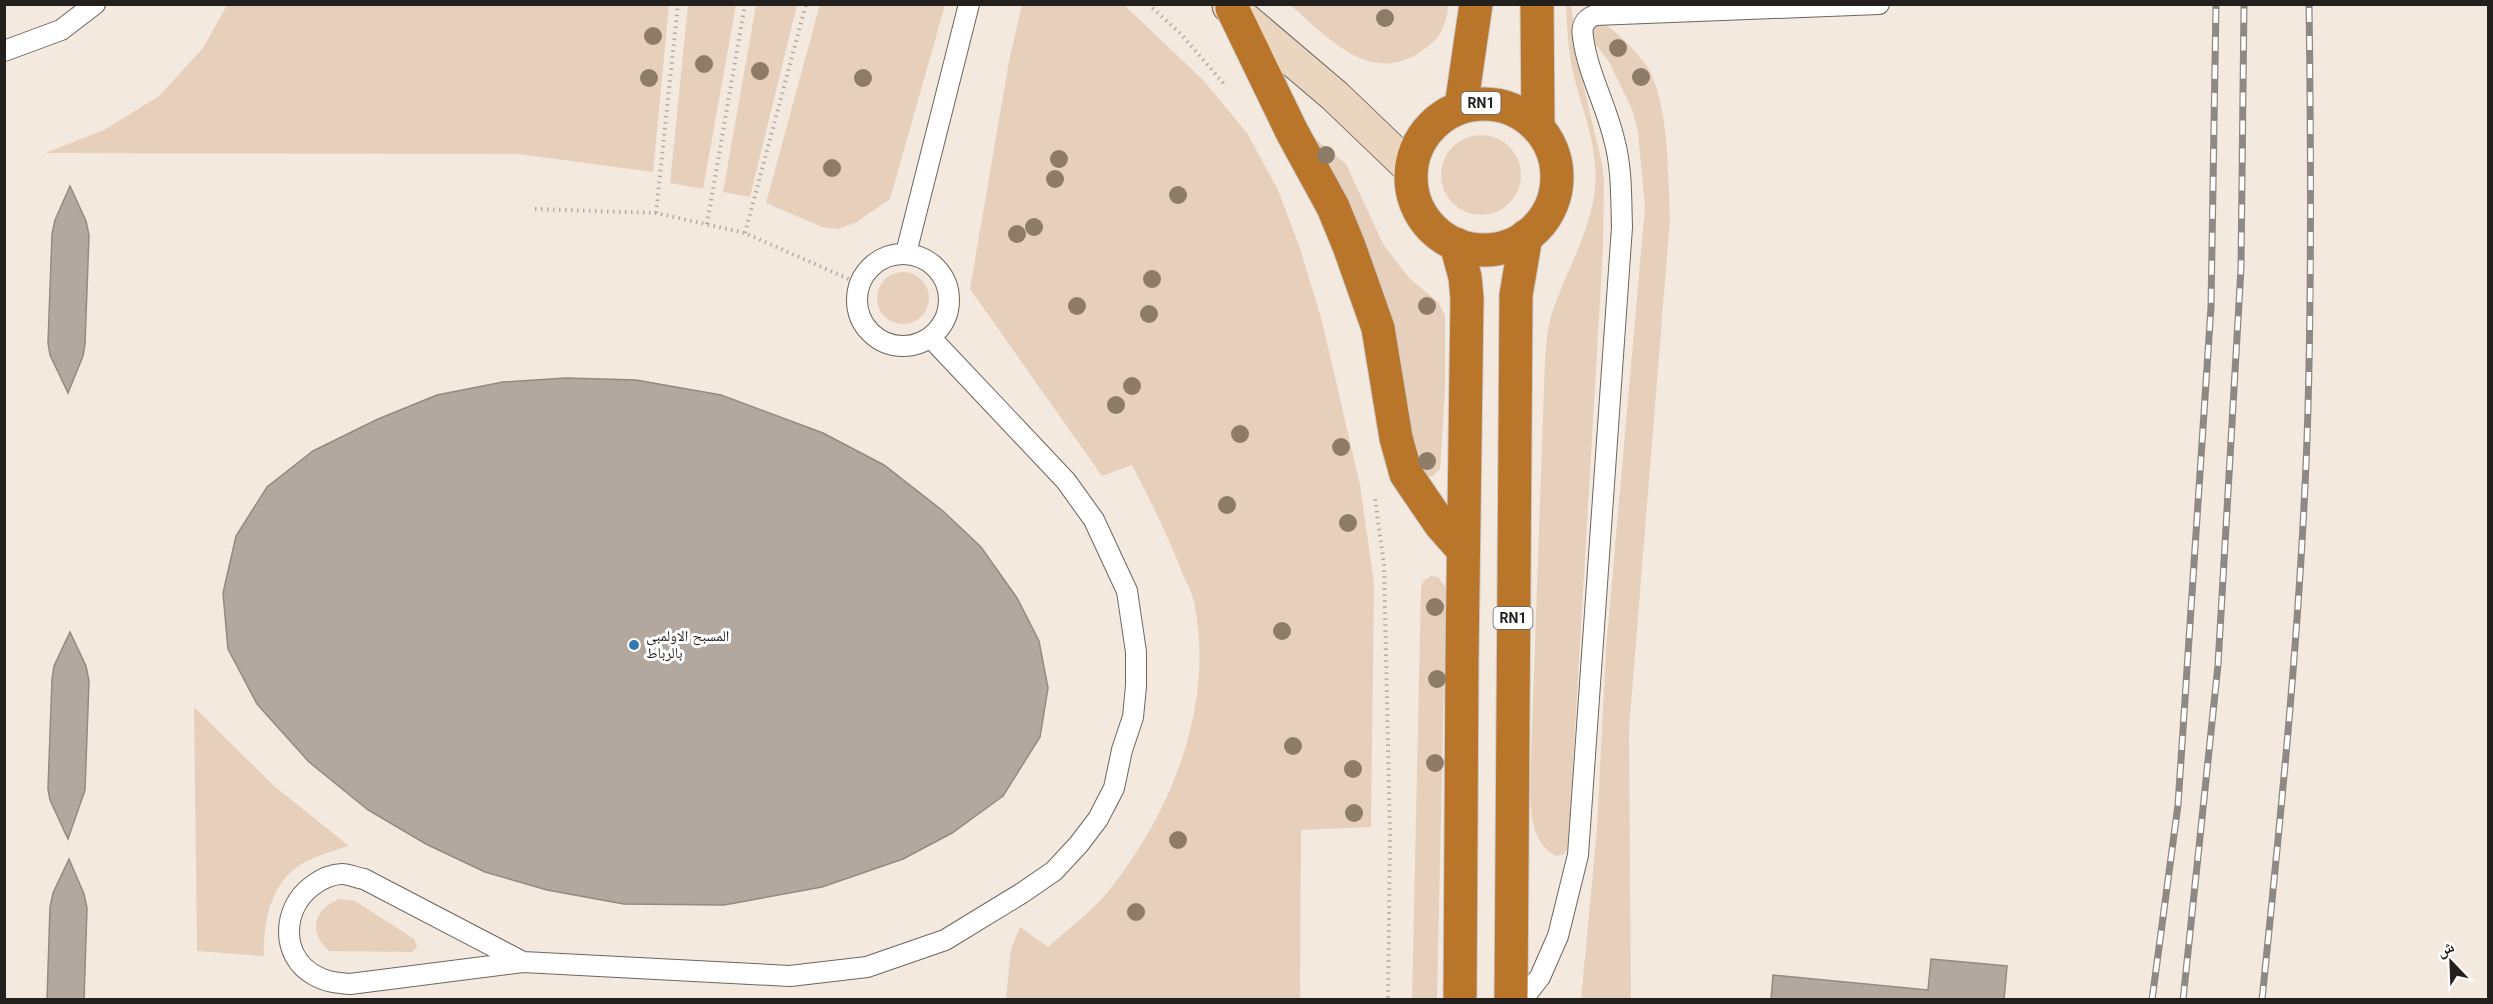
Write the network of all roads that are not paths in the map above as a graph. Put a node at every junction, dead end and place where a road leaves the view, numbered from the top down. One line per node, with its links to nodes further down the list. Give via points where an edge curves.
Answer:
1 (95, 4): 7 (lane, via 61,30)
2 (969, 4): 13 (lane)
3 (1476, 4): 8 (highway, RN1)
4 (1537, 4): 9 (highway, RN1)
5 (1879, 4): 19 (lane, via 1595,15 1583,25 1590,65 1615,141 1622,227 1578,855 1558,936 1540,977)
6 (1230, 6): 10 (street, via 1335,96); 15 (highway, via 1349,246 1378,328 1396,438 1406,474)
7 (4, 51)
8 (1461, 107): 9 (highway, RN1, via 1482,103 1503,106 1522,113); 10 (highway, RN1, via 1442,116 1427,130 1416,148)
9 (1538, 127): 11 (highway, RN1, via 1550,144 1557,185 1552,204)
10 (1411, 169): 12 (highway, RN1, via 1418,209 1430,227)
11 (1526, 236): 12 (highway, RN1, via 1507,246 1486,250); 18 (highway, RN1, via 1516,295)
12 (1456, 244): 15 (highway, via 1467,298)
13 (906, 254): 14 (lane, via 922,257 936,266 947,287 949,311); 14 (lane, via 891,255 867,271 857,299 859,314 865,327 889,345 918,344)
14 (932, 338): 16 (lane, via 1066,481 1094,520 1127,591 1136,652 1133,717 1114,788 1098,819 1054,871 1022,893 945,940 867,967 790,976)
15 (1463, 550): 17 (highway)
16 (523, 962): 16 (lane, via 364,879 341,874 322,878 300,894 288,930 300,963 329,982 350,984)
17 (1460, 999)
18 (1511, 999)
19 (1522, 999)

